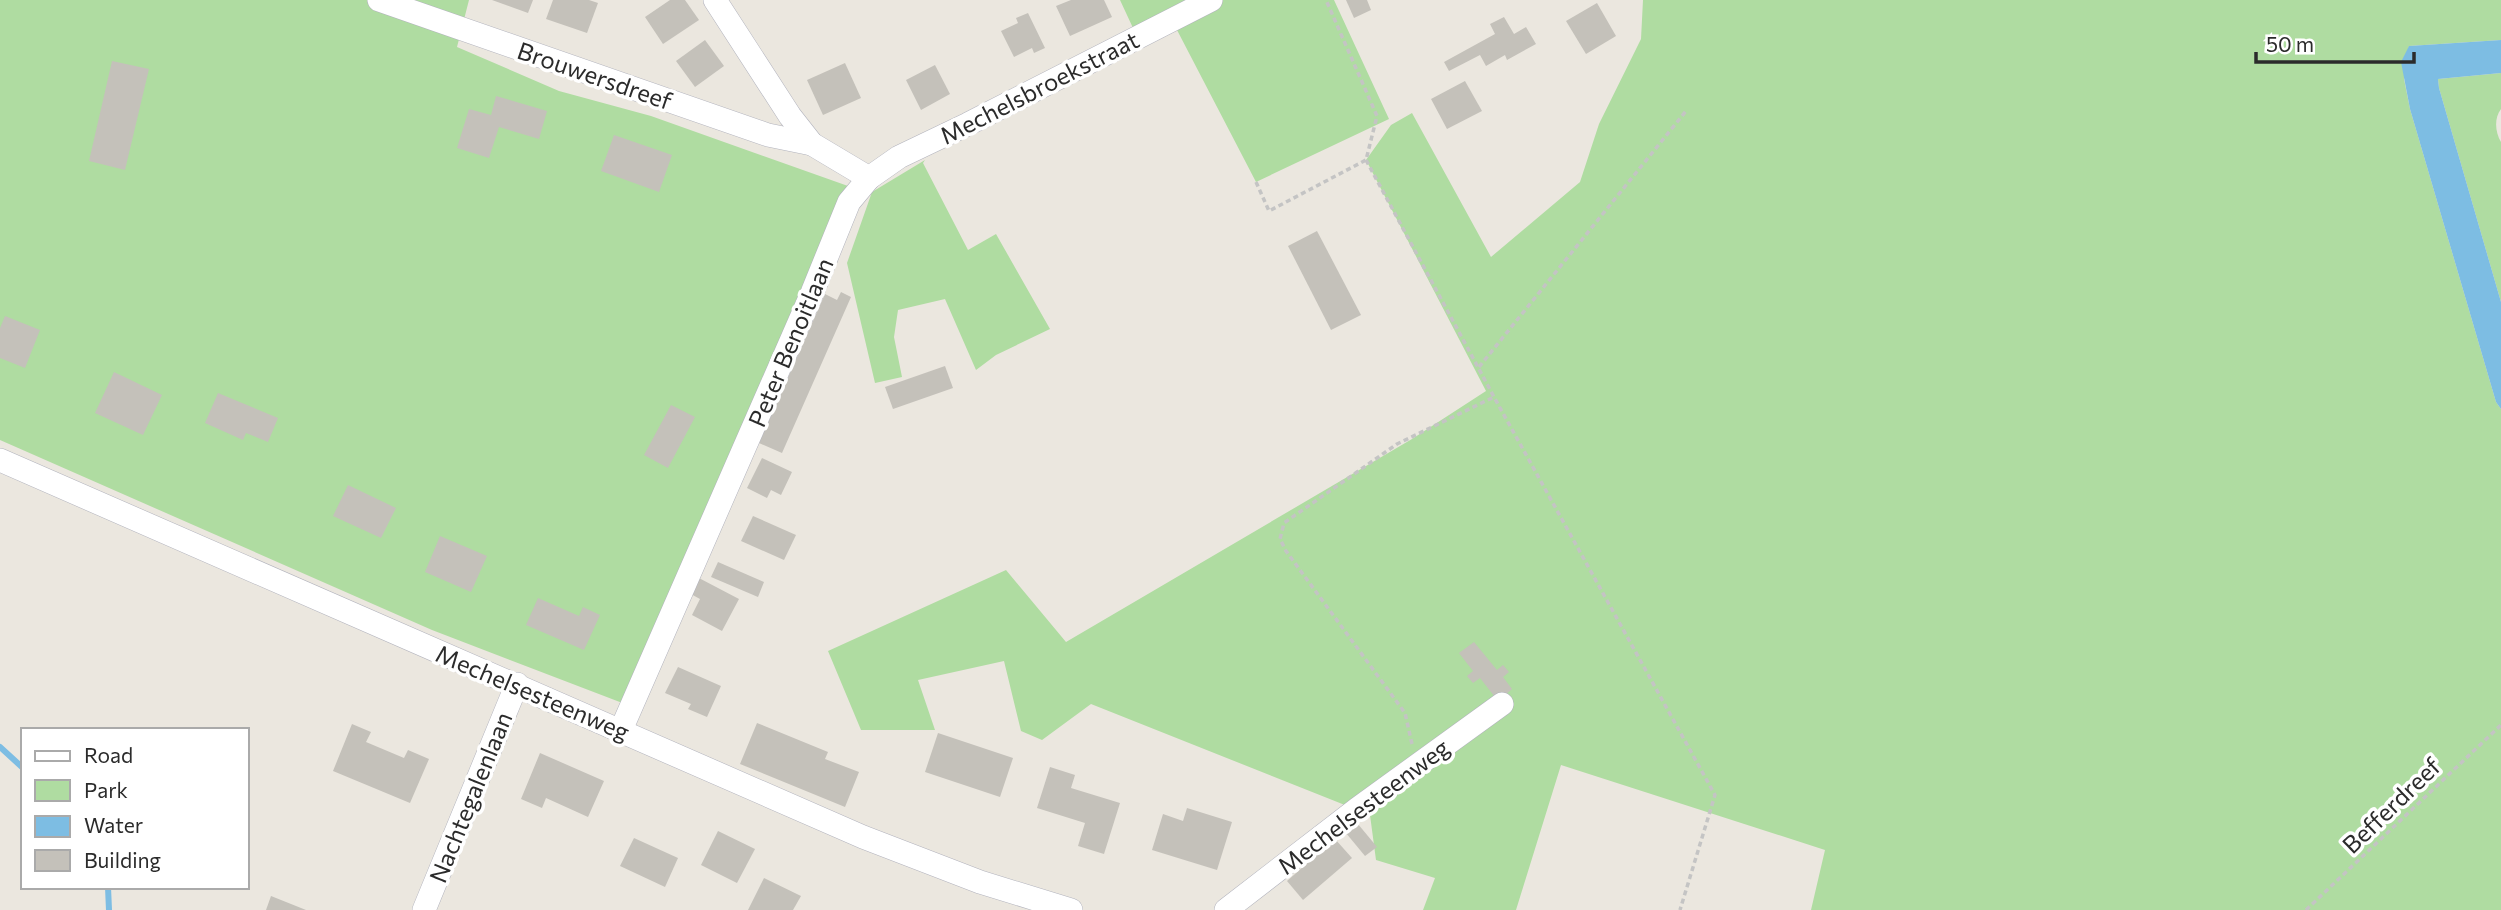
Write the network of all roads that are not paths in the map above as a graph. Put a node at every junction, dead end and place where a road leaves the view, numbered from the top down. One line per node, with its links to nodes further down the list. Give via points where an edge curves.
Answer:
1 (379, 0): 4 (street, Brouwersdreef, via 768,135)
2 (715, 0): 4 (street)
3 (1211, 0): 5 (street, Mechelsbroekstraat, via 899,157)
4 (812, 144): 5 (street)
5 (869, 178): 9 (street, Peter Benoitlaan, via 849,202)
6 (0, 460): 7 (street, Mechelsesteenweg)
7 (517, 684): 9 (street, Mechelsesteenweg); 10 (street, Nachtegalenlaan)
8 (1502, 704): 12 (street, Mechelsesteenweg)
9 (621, 730): 11 (street, Mechelsesteenweg, via 863,837 980,882)
10 (424, 910)
11 (1071, 910)
12 (1226, 910)

